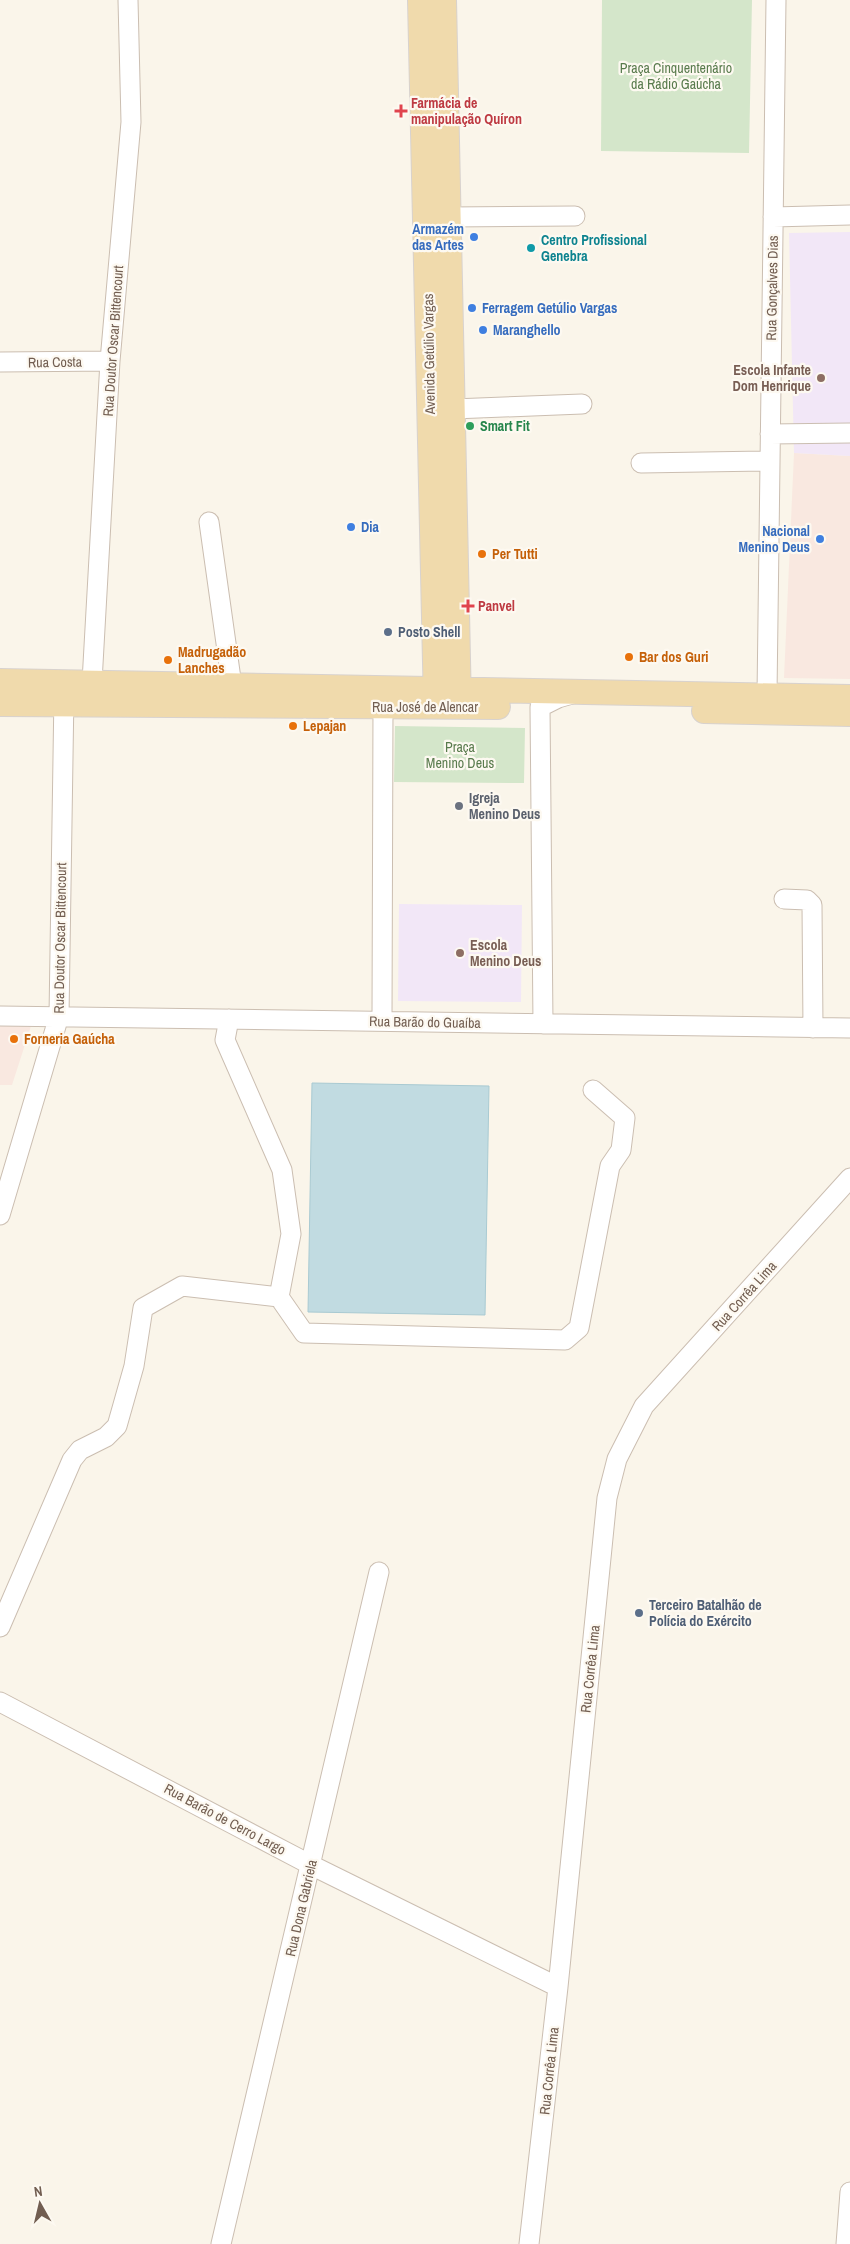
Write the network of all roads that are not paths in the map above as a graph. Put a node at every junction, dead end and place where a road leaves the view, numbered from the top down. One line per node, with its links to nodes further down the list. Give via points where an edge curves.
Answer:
1 (128, 0): 9 (street, Rua Doutor Oscar Bittencourt, via 131,122)
2 (420, 0): 25 (main road, Avenida Getúlio Vargas)
3 (444, 0): 7 (main road, Avenida Getúlio Vargas)
4 (776, 0): 8 (street, Rua Gonçalves Dias)
5 (850, 215): 8 (street)
6 (576, 216): 7 (street)
7 (449, 217): 12 (main road, Avenida Getúlio Vargas)
8 (773, 217): 14 (street, Rua Gonçalves Dias)
9 (110, 361): 10 (street, Rua Costa); 19 (street, Rua Doutor Oscar Bittencourt)
10 (0, 362)
11 (582, 404): 12 (street)
12 (453, 409): 25 (main road, Avenida Getúlio Vargas)
13 (850, 433): 14 (street)
14 (770, 434): 15 (street, Rua Gonçalves Dias)
15 (770, 461): 16 (street); 23 (street, Rua Gonçalves Dias)
16 (641, 463)
17 (209, 522): 20 (street)
18 (0, 681): 22 (main road, Rua José de Alencar)
19 (92, 682): 20 (main road, Rua José de Alencar); 22 (main road, Rua José de Alencar)
20 (232, 686): 25 (main road, Rua José de Alencar)
21 (580, 692): 23 (main road); 25 (main road); 28 (street)
22 (64, 693): 26 (main road, Rua José de Alencar); 27 (main road, Rua José de Alencar); 34 (street, Rua Doutor Oscar Bittencourt)
23 (767, 695): 24 (main road); 29 (main road); 30 (main road)
24 (850, 697)
25 (448, 699): 27 (main road, Rua José de Alencar); 28 (main road, Rua José de Alencar)
26 (0, 704)
27 (383, 707): 36 (street)
28 (540, 707): 29 (main road, Rua José de Alencar); 37 (street)
29 (728, 712): 30 (main road, Rua José de Alencar)
30 (800, 713): 31 (main road, Rua José de Alencar)
31 (850, 714)
32 (784, 899): 38 (street, via 808,900 812,905)
33 (0, 1016): 34 (street, Rua Barão do Guaíba)
34 (59, 1016): 35 (street, Rua Barão do Guaíba); 42 (street, Rua Doutor Oscar Bittencourt)
35 (229, 1019): 36 (street, Rua Barão do Guaíba); 43 (street, via 226,1040 282,1170 291,1234)
36 (382, 1021): 37 (street, Rua Barão do Guaíba)
37 (543, 1024): 38 (street, Rua Barão do Guaíba)
38 (813, 1028): 39 (street, Rua Barão do Guaíba)
39 (850, 1028)
40 (593, 1090): 43 (street, via 625,1118 621,1150 610,1166 579,1328 565,1340 304,1333)
41 (850, 1178): 48 (street, Rua Corrêa Lima, via 644,1406 617,1459 607,1498)
42 (0, 1215)
43 (279, 1297): 45 (street, via 182,1286 143,1308 134,1366 117,1426 80,1450 72,1460)
44 (380, 1572): 47 (street, Rua Dona Gabriela)
45 (0, 1627)
46 (0, 1702): 47 (street, Rua Barão de Cerro Largo)
47 (311, 1865): 48 (street, Rua Barão de Cerro Largo); 50 (street, Rua Dona Gabriela)
48 (558, 1987): 51 (street, Rua Corrêa Lima)
49 (850, 2192): 52 (street)
50 (220, 2244)
51 (529, 2244)
52 (846, 2244)

